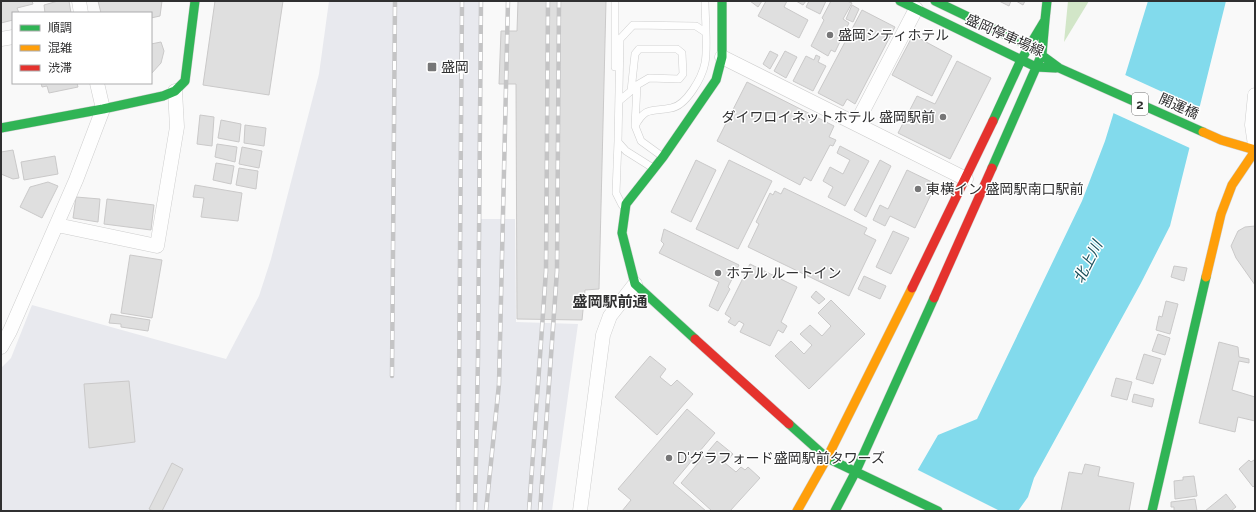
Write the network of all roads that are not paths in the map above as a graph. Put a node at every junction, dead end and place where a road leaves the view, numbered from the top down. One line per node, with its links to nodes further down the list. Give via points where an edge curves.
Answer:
1 (78, 1): 10 (street)
2 (195, 1): 22 (street, via 185,81)
3 (615, 1): 29 (lane, via 614,126)
4 (705, 1): 12 (lane)
5 (722, 1): 17 (street)
6 (900, 1): 9 (street, 盛岡停車場線 / 2)
7 (935, 1): 15 (street, 盛岡停車場線 / 2)
8 (1047, 1): 11 (street)
9 (916, 9): 18 (street, 盛岡停車場線 / 2); 26 (street)
10 (81, 12)
11 (1045, 20): 15 (street); 16 (street)
12 (705, 32): 24 (lane, via 696,26 633,26 620,39); 27 (lane, via 705,64 694,89 682,103 672,108 650,110 642,114)
13 (12, 37): 14 (street)
14 (1, 39)
15 (1029, 46): 16 (street, 盛岡停車場線 / 2); 18 (street)
16 (1042, 54): 19 (street); 20 (street, 盛岡停車場線 / 2)
17 (722, 57): 26 (street); 32 (street, via 716,80)
18 (1022, 60): 19 (street, 盛岡停車場線 / 2); 34 (street)
19 (1036, 67): 20 (street, 盛岡停車場線 / 2); 40 (street)
20 (1059, 68): 31 (street, 開運橋 / 2, via 1221,140)
21 (97, 84): 25 (street)
22 (175, 91): 25 (street); 36 (street, via 177,126 157,246)
23 (1255, 95): 30 (street, via 1252,125)
24 (619, 101): 27 (lane, via 631,91 634,54 639,49 677,49 682,53 683,74 679,79 649,78 637,85); 29 (lane)
25 (103, 109): 28 (street); 36 (street)
26 (856, 124): 34 (street)
27 (635, 126): 32 (lane, via 641,141)
28 (1, 128)
29 (618, 142): 33 (lane, via 626,152); 35 (lane, via 616,193)
30 (1255, 145)
31 (1255, 150): 45 (street, via 1232,185 1221,214)
32 (663, 157): 33 (street)
33 (653, 168): 35 (street, via 626,204)
34 (966, 179): 39 (street)
35 (625, 210): 37 (street, via 622,233)
36 (57, 226): 38 (street)
37 (635, 284): 39 (street); 41 (street, via 610,316 603,335)
38 (1, 348)
39 (827, 458): 40 (street); 42 (street)
40 (856, 471): 43 (street); 44 (street)
41 (580, 511)
42 (797, 511)
43 (835, 511)
44 (938, 511)
45 (1152, 511)

